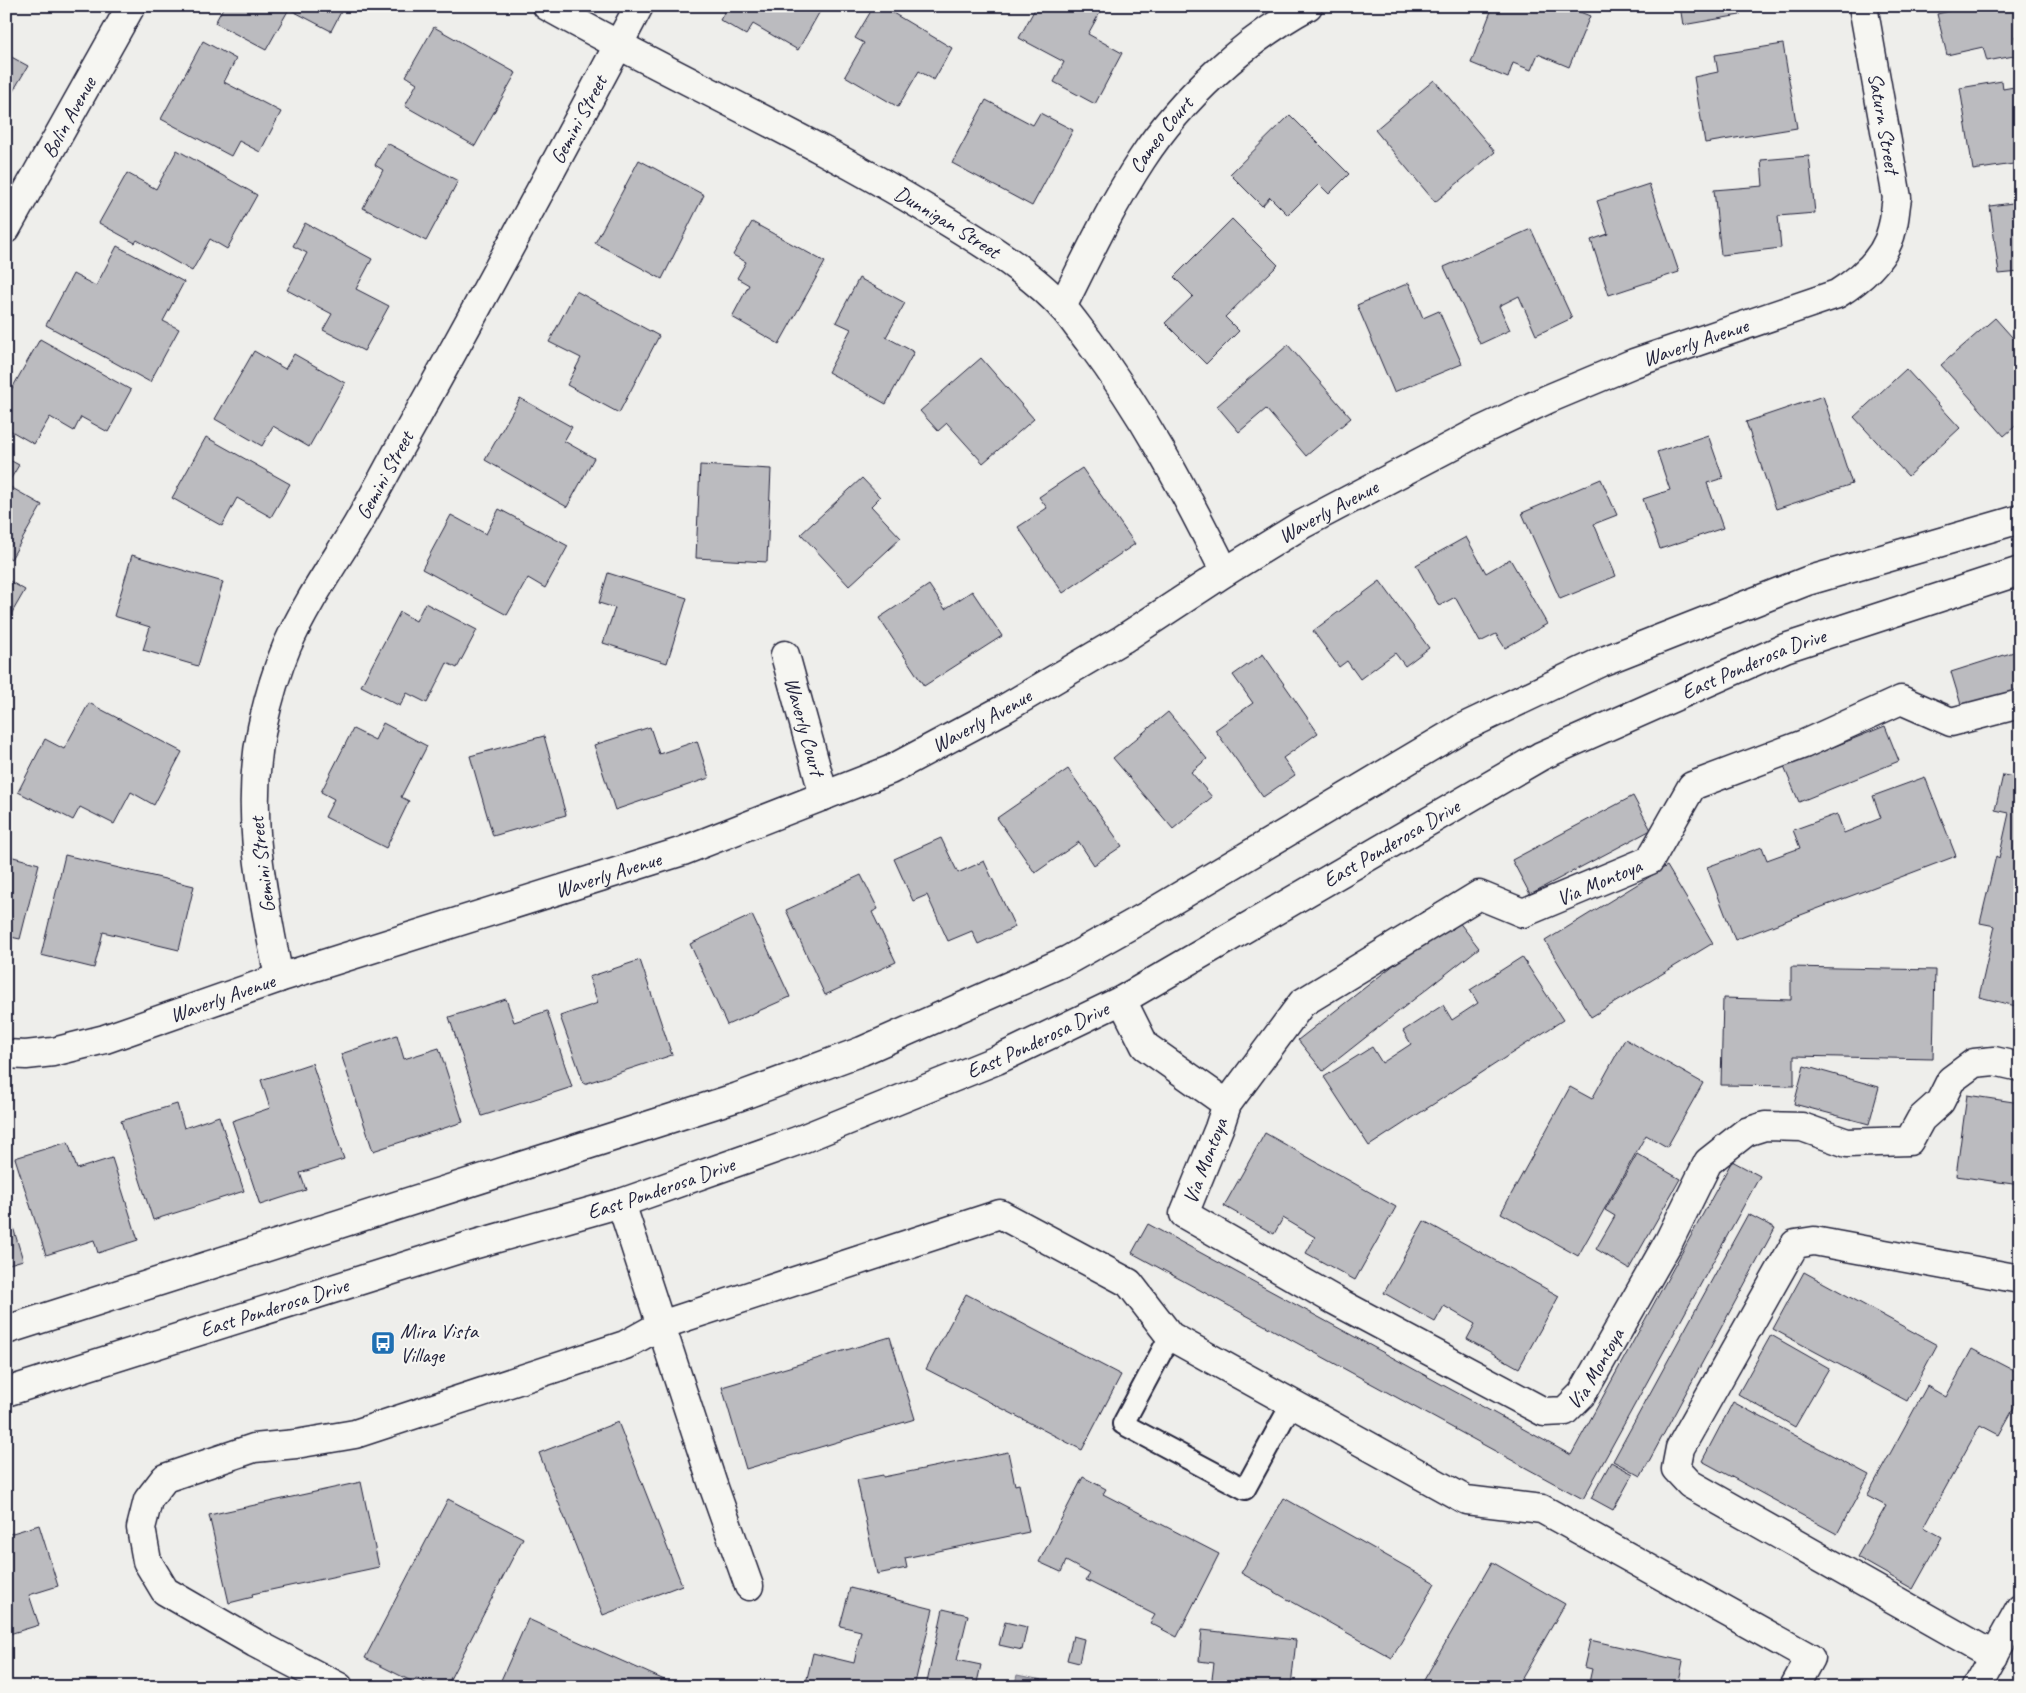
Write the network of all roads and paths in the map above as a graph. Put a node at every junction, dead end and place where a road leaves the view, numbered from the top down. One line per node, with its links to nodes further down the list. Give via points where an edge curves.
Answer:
1 (131, 6): 7 (street, Bolin Avenue)
2 (547, 6): 6 (street, Dunnigan Street)
3 (639, 6): 6 (street, Gemini Street)
4 (1308, 6): 9 (street, Cameo Court, via 1254,42 1212,77 1176,116 1142,158 1114,203)
5 (1863, 6): 8 (street, Saturn Street, via 1897,198)
6 (618, 46): 9 (street, Dunnigan Street, via 880,181 962,230 1029,277); 16 (street, Gemini Street, via 446,366 306,610 281,662 262,730 254,819 257,860)
7 (8, 222)
8 (1889, 240): 12 (street, Waverly Avenue, via 1872,267 1837,294 1634,363 1548,399 1303,524)
9 (1062, 307): 12 (street, Dunnigan Street, via 1150,429)
10 (2020, 519): 24 (street, via 1807,580 1601,662 1462,728 1068,960 862,1051 738,1097)
11 (2020, 571): 17 (street, East Ponderosa Drive, via 1785,648 1541,756)
12 (1225, 572): 15 (street, Waverly Avenue, via 1123,639 1004,709 890,770)
13 (785, 655): 15 (street, Waverly Court)
14 (2020, 704): 20 (street, Via Montoya, via 1951,722 1901,700 1804,744 1692,786 1650,860 1523,913 1479,895 1302,1003)
15 (824, 796): 16 (street, Waverly Avenue, via 673,854)
16 (279, 978): 18 (street, Waverly Avenue, via 106,1040 54,1052)
17 (1122, 1000): 20 (street, Via Montoya, via 1145,1046); 21 (street, East Ponderosa Drive, via 997,1060 797,1141)
18 (6, 1054)
19 (2020, 1067): 20 (street, Via Montoya, via 1994,1061 1974,1063 1951,1080 1940,1102 1921,1119 1909,1140 1847,1142 1802,1127 1765,1126 1746,1132 1708,1162 1669,1241 1582,1394 1565,1411 1544,1412 1334,1300 1184,1214)
20 (1226, 1104)
21 (621, 1203): 23 (street); 26 (street, East Ponderosa Drive, via 470,1246)
22 (2020, 1279): 30 (street, via 1814,1241 1795,1244 1680,1448 1676,1469 1690,1484)
23 (661, 1325): 25 (street, via 1000,1214 1129,1283); 28 (street); 31 (street, via 625,1345 356,1434 254,1448 165,1478 148,1500 141,1528 147,1561 165,1591)
24 (6, 1330)
25 (1170, 1336): 27 (street); 27 (lane, via 1124,1424 1245,1489)
26 (6, 1392)
27 (1292, 1403): 32 (street, via 1466,1500 1542,1509 1810,1658)
28 (749, 1586)
29 (2020, 1608): 30 (street)
30 (1994, 1656): 33 (street)
31 (339, 1687)
32 (1794, 1687)
33 (1976, 1687)

